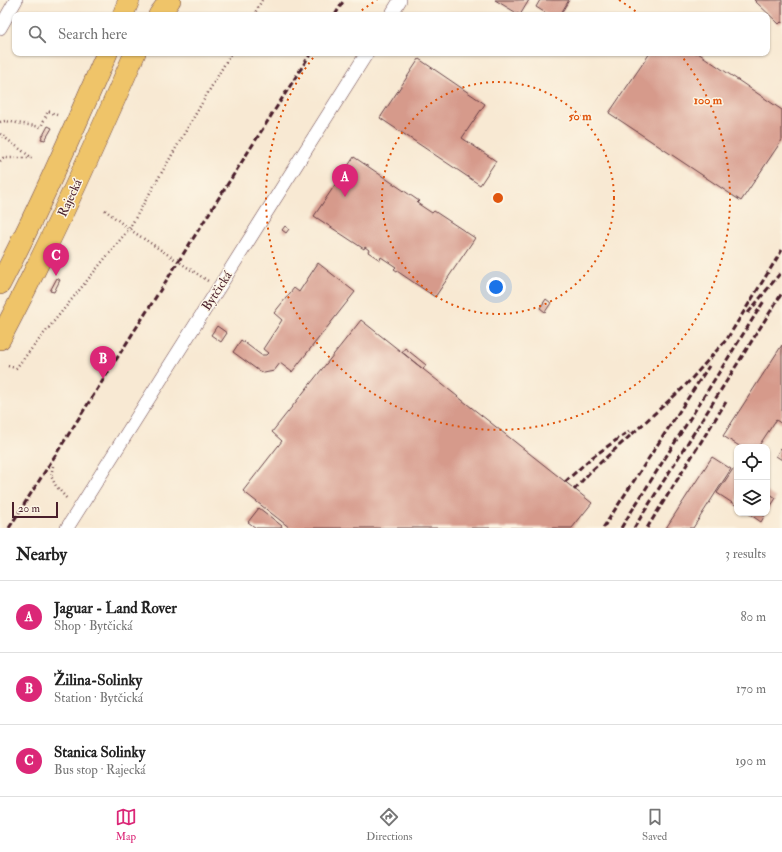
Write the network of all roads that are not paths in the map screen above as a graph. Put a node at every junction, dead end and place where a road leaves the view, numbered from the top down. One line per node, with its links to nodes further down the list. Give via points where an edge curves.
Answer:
1 (16, 0): 10 (street)
2 (129, 0): 6 (main road)
3 (152, 0): 7 (main road)
4 (170, 0): 8 (main road)
5 (400, 0): 9 (street)
6 (124, 12)
7 (148, 12)
8 (161, 12)
9 (393, 12)
10 (0, 28)
11 (106, 56): 14 (main road, Rajecká, via 71,136)
12 (134, 56): 15 (main road, Rajecká, via 29,284)
13 (365, 56): 16 (street, Bytčická)
14 (0, 284)
15 (0, 339)
16 (67, 528)

